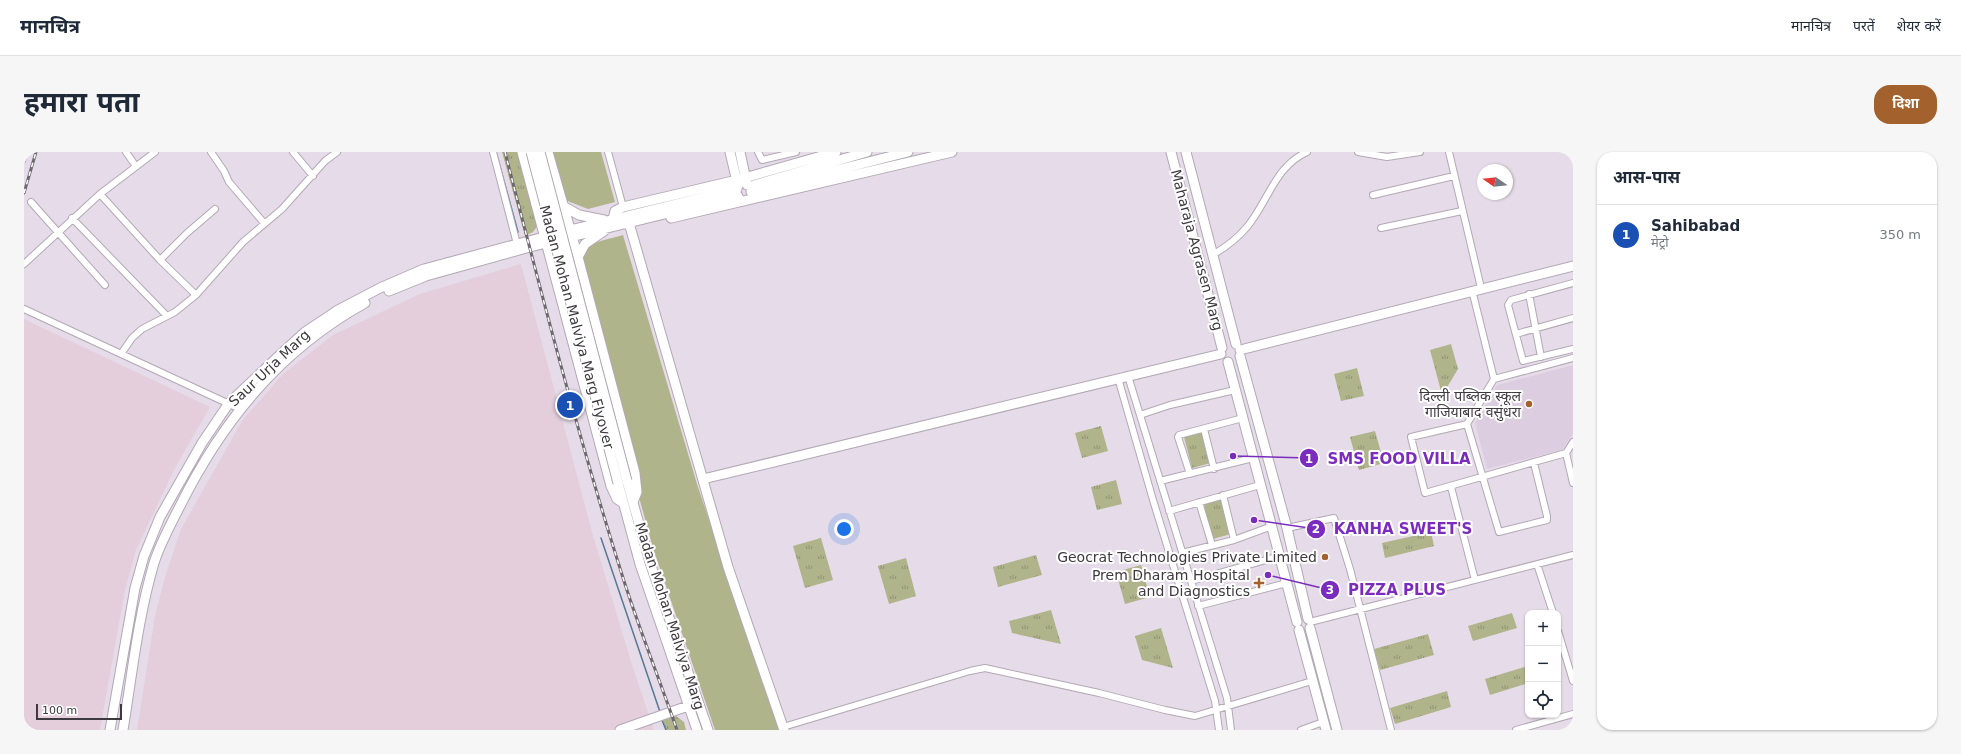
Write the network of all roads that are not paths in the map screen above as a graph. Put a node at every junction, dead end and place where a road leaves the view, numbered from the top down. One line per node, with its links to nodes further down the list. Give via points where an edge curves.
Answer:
1 (126, 152): 26 (street)
2 (155, 152): 26 (street)
3 (211, 152): 41 (street, via 229,182)
4 (293, 152): 27 (street)
5 (337, 152): 27 (street, via 325,161)
6 (493, 152): 47 (street)
7 (522, 152): 46 (street)
8 (531, 152): 95 (street, Madan Mohan Malviya Marg Flyover, bridge)
9 (540, 152): 93 (street, Madan Mohan Malviya Marg Flyover, bridge)
10 (548, 152): 35 (street)
11 (608, 152): 36 (street)
12 (730, 152): 29 (street, via 734,171)
13 (740, 152): 29 (street)
14 (758, 152): 15 (street, via 762,160)
15 (796, 152)
16 (836, 152): 29 (street)
17 (866, 152): 29 (street)
18 (908, 152): 30 (street)
19 (952, 152): 32 (street)
20 (1171, 152): 65 (street, Maharaja Agrasen Marg)
21 (1186, 152): 48 (street, Maharaja Agrasen Marg)
22 (1307, 152): 48 (street, via 1285,166 1247,227 1229,245)
23 (1358, 152): 24 (street, via 1387,157)
24 (1420, 152)
25 (1449, 152): 28 (street)
26 (135, 165): 31 (street)
27 (313, 176): 41 (street, via 282,209)
28 (1454, 176): 33 (street); 38 (street)
29 (741, 186): 30 (street); 36 (street); 40 (street); 42 (street)
30 (765, 188): 32 (street)
31 (100, 194): 39 (street); 50 (street)
32 (778, 194): 42 (street)
33 (1374, 195)
34 (31, 202): 44 (street)
35 (562, 206): 40 (street, via 579,215); 45 (street)
36 (623, 207): 40 (street, via 615,211)
37 (215, 209): 50 (street)
38 (1462, 211): 43 (street); 55 (street)
39 (72, 218): 44 (street); 59 (street)
40 (611, 222): 42 (street); 45 (street); 49 (street, via 585,244)
41 (264, 223): 57 (street, via 243,242)
42 (629, 225): 87 (street)
43 (1381, 228)
44 (57, 232): 51 (street); 54 (street)
45 (571, 233): 46 (street); 49 (street)
46 (545, 240): 47 (street, Saur Urja Marg); 75 (street, Saur Urja Marg, via 426,276 383,293 339,317 309,338 283,361); 95 (street, via 611,486 617,499)
47 (517, 244): 74 (street, Saur Urja Marg, via 424,270 380,288 338,310 305,332)
48 (1214, 254): 64 (street, Maharaja Agrasen Marg)
49 (578, 257): 93 (street, via 635,473 637,492)
50 (160, 260): 57 (street)
51 (24, 264)
52 (1573, 266): 55 (street)
53 (1573, 283): 56 (street)
54 (105, 285)
55 (1476, 289): 64 (street); 72 (street)
56 (1529, 294): 61 (street); 62 (street, via 1508,302)
57 (196, 295): 59 (street, via 183,307)
58 (24, 309): 66 (street)
59 (167, 316): 66 (street, via 137,333)
60 (1573, 318): 61 (street)
61 (1536, 328): 62 (street); 67 (street)
62 (1516, 334): 67 (street, via 1523,361)
63 (1573, 349): 67 (street)
64 (1239, 350): 65 (street, via 1227,344); 69 (street, via 1236,361); 98 (street, Maharaja Agrasen Marg)
65 (1222, 351): 69 (street, via 1224,359); 70 (street)
66 (121, 354): 74 (street)
67 (1541, 357)
68 (1573, 358): 72 (street)
69 (1228, 362): 73 (street)
70 (1128, 376): 71 (street); 76 (street)
71 (1118, 378): 87 (street); 120 (street, via 1214,695)
72 (1494, 379): 78 (street)
73 (1235, 390): 76 (street, via 1170,405); 77 (street)
74 (229, 403): 75 (street); 99 (street, Saur Urja Marg, via 192,461)
75 (240, 409): 100 (street, Saur Urja Marg, via 216,442 189,487)
76 (1140, 415): 88 (street)
77 (1243, 418): 79 (street); 82 (street)
78 (1467, 424): 86 (street); 91 (street, via 1411,437 1425,494)
79 (1204, 429): 84 (street); 85 (street, via 1178,436)
80 (1573, 442): 81 (street)
81 (1566, 453): 83 (street); 89 (street)
82 (1253, 458): 84 (street); 90 (street)
83 (1534, 463): 86 (street); 86 (street, via 1547,516 1545,521 1499,532)
84 (1214, 469): 85 (street)
85 (1190, 474): 88 (street)
86 (1484, 477): 91 (street)
87 (703, 479): 123 (street, via 728,567)
88 (1160, 481): 96 (street)
89 (1573, 483)
90 (1260, 485): 92 (street); 97 (street)
91 (1451, 487): 107 (street)
92 (1223, 495): 94 (street); 101 (street)
93 (633, 502): 128 (street, Madan Mohan Malviya Marg, via 649,560)
94 (1199, 502): 96 (street); 102 (street)
95 (623, 503): 118 (street, Madan Mohan Malviya Marg, via 640,564)
96 (1169, 511): 103 (street)
97 (1272, 526): 101 (street); 104 (street)
98 (1288, 528): 111 (street, via 1334,518); 113 (street, Maharaja Agrasen Marg)
99 (153, 533): 100 (street); 124 (street, Saur Urja Marg, via 135,588)
100 (164, 537): 125 (street, Saur Urja Marg, via 154,562 143,613)
101 (1234, 540): 102 (street)
102 (1212, 545): 103 (street)
103 (1182, 554): 108 (street)
104 (1280, 556): 108 (street); 109 (street)
105 (1573, 556): 106 (street)
106 (1537, 564): 107 (street); 112 (street)
107 (1475, 580): 111 (street)
108 (1191, 581): 110 (street)
109 (1287, 583): 110 (street); 114 (street)
110 (1198, 606): 119 (street, via 1227,698)
111 (1360, 609): 113 (street); 133 (street)
112 (1552, 610)
113 (1309, 623): 114 (street, via 1301,618); 114 (street, via 1305,632); 132 (street, Maharaja Agrasen Marg)
114 (1298, 626): 116 (street)
115 (1561, 641): 117 (street)
116 (1312, 681): 119 (street); 122 (street)
117 (1573, 681)
118 (688, 706): 126 (street); 127 (street, Madan Mohan Malviya Marg)
119 (1227, 706): 120 (street); 130 (street)
120 (1216, 710): 123 (street, via 1202,715 1187,715 1099,692 985,668); 129 (street)
121 (1573, 714): 134 (street)
122 (1325, 726): 131 (street)
123 (784, 729)
124 (110, 730)
125 (123, 730)
126 (620, 730)
127 (697, 730)
128 (708, 730)
129 (1219, 730)
130 (1231, 730)
131 (1301, 730)
132 (1338, 730)
133 (1391, 730)
134 (1516, 730)

